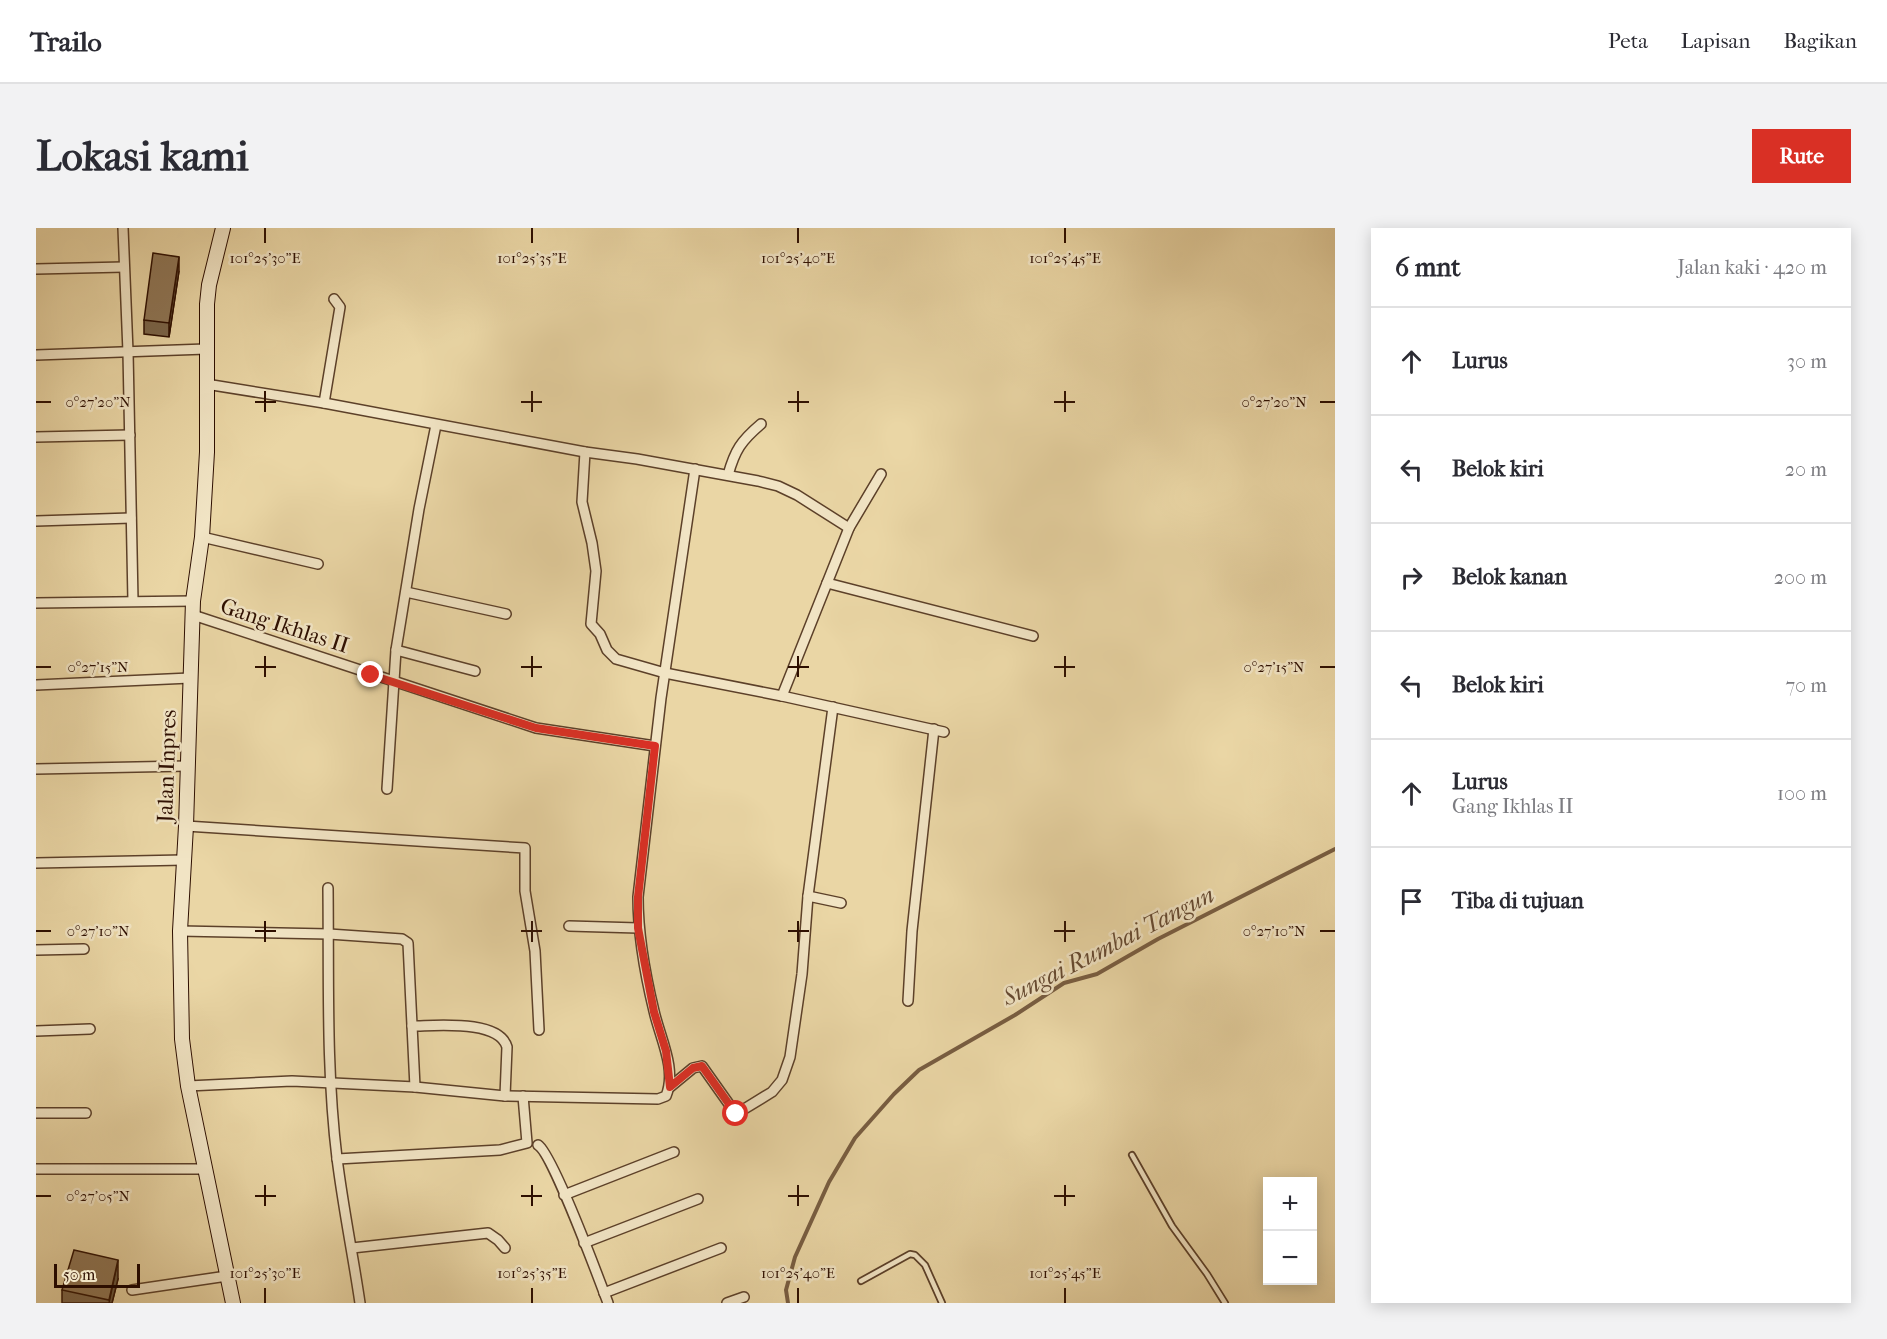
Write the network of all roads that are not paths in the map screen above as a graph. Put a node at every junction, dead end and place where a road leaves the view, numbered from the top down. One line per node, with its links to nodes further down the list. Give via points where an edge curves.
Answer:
1 (123, 228): 3 (street)
2 (223, 228): 6 (main road, Jalan Inpres, via 209,285)
3 (124, 267): 4 (street); 7 (street)
4 (36, 269)
5 (334, 299): 10 (street, via 340,307)
6 (206, 349): 7 (street); 9 (main road, Jalan Inpres)
7 (128, 352): 8 (street); 13 (street)
8 (36, 355)
9 (206, 384): 10 (street); 22 (main road, Jalan Inpres)
10 (324, 403): 12 (street)
11 (761, 424): 18 (street, via 743,439)
12 (436, 425): 15 (street); 25 (street)
13 (130, 435): 14 (street); 19 (street)
14 (36, 437)
15 (585, 452): 16 (street); 34 (street, via 582,502 596,571 591,624 616,659)
16 (695, 470): 18 (street); 34 (street)
17 (881, 474): 21 (street)
18 (728, 475): 21 (street, via 778,486)
19 (131, 518): 20 (street); 26 (street)
20 (36, 521)
21 (849, 528): 24 (street)
22 (202, 537): 23 (street); 27 (main road, Jalan Inpres)
23 (318, 564)
24 (827, 583): 31 (street); 38 (street)
25 (406, 592): 30 (street); 32 (street)
26 (133, 601): 27 (street); 28 (street)
27 (193, 601): 29 (main road, Jalan Inpres)
28 (36, 603)
29 (193, 615): 35 (main road, Jalan Inpres); 36 (street, Gang Ikhlas II)
30 (506, 615)
31 (1033, 636)
32 (396, 650): 33 (street); 36 (street)
33 (475, 671)
34 (665, 673): 38 (street); 42 (street)
35 (190, 678): 37 (street); 43 (main road, Jalan Inpres)
36 (393, 682): 42 (street, Gang Ikhlas II, via 541,729); 45 (street)
37 (36, 685)
38 (782, 696): 39 (street)
39 (833, 707): 40 (street); 50 (street)
40 (934, 729): 41 (street); 58 (street)
41 (944, 732)
42 (655, 746): 53 (street)
43 (187, 766): 44 (street); 46 (main road, Jalan Inpres)
44 (36, 770)
45 (387, 789)
46 (186, 826): 47 (main road, Jalan Inpres); 61 (street, via 525,848 525,891 536,951)
47 (184, 860): 48 (street); 54 (main road, Jalan Inpres)
48 (36, 863)
49 (328, 888): 55 (street)
50 (808, 896): 51 (street); 66 (street, via 802,974 790,1057 782,1080 772,1092 736,1114 702,1066 693,1068)
51 (841, 903)
52 (569, 926): 53 (street)
53 (638, 928): 66 (street, via 654,1012 666,1051)
54 (180, 931): 55 (street); 64 (main road, Jalan Inpres)
55 (329, 934): 59 (street, via 402,939 408,943); 63 (street)
56 (84, 949): 57 (street)
57 (36, 950)
58 (908, 1001)
59 (412, 1026): 65 (street); 67 (street, via 478,1027 497,1033 507,1047)
60 (90, 1029): 62 (street)
61 (539, 1030)
62 (36, 1031)
63 (331, 1082): 64 (street); 65 (street); 74 (street)
64 (188, 1086): 76 (main road, Jalan Inpres)
65 (415, 1087): 67 (street)
66 (670, 1087): 68 (street, via 666,1096 658,1100)
67 (505, 1096): 68 (street)
68 (523, 1096): 74 (street, via 527,1143 500,1150)
69 (36, 1113): 70 (street)
70 (86, 1113)
71 (538, 1145): 77 (street, via 547,1154)
72 (674, 1152): 77 (street)
73 (1131, 1155): 93 (lane, via 1172,1226)
74 (337, 1159): 80 (street)
75 (36, 1169): 76 (street)
76 (205, 1169): 83 (main road, Jalan Inpres)
77 (564, 1195): 79 (street)
78 (698, 1199): 79 (street)
79 (584, 1243): 86 (street)
80 (352, 1248): 81 (street, via 488,1233); 89 (street)
81 (505, 1248)
82 (721, 1248): 86 (street)
83 (227, 1276): 85 (street); 88 (main road, Jalan Inpres)
84 (861, 1281): 92 (lane, via 910,1254 915,1255)
85 (132, 1290)
86 (604, 1293): 90 (street)
87 (744, 1297): 91 (street)
88 (233, 1303)
89 (360, 1303)
90 (608, 1303)
91 (727, 1303)
92 (942, 1303)
93 (1225, 1303)

